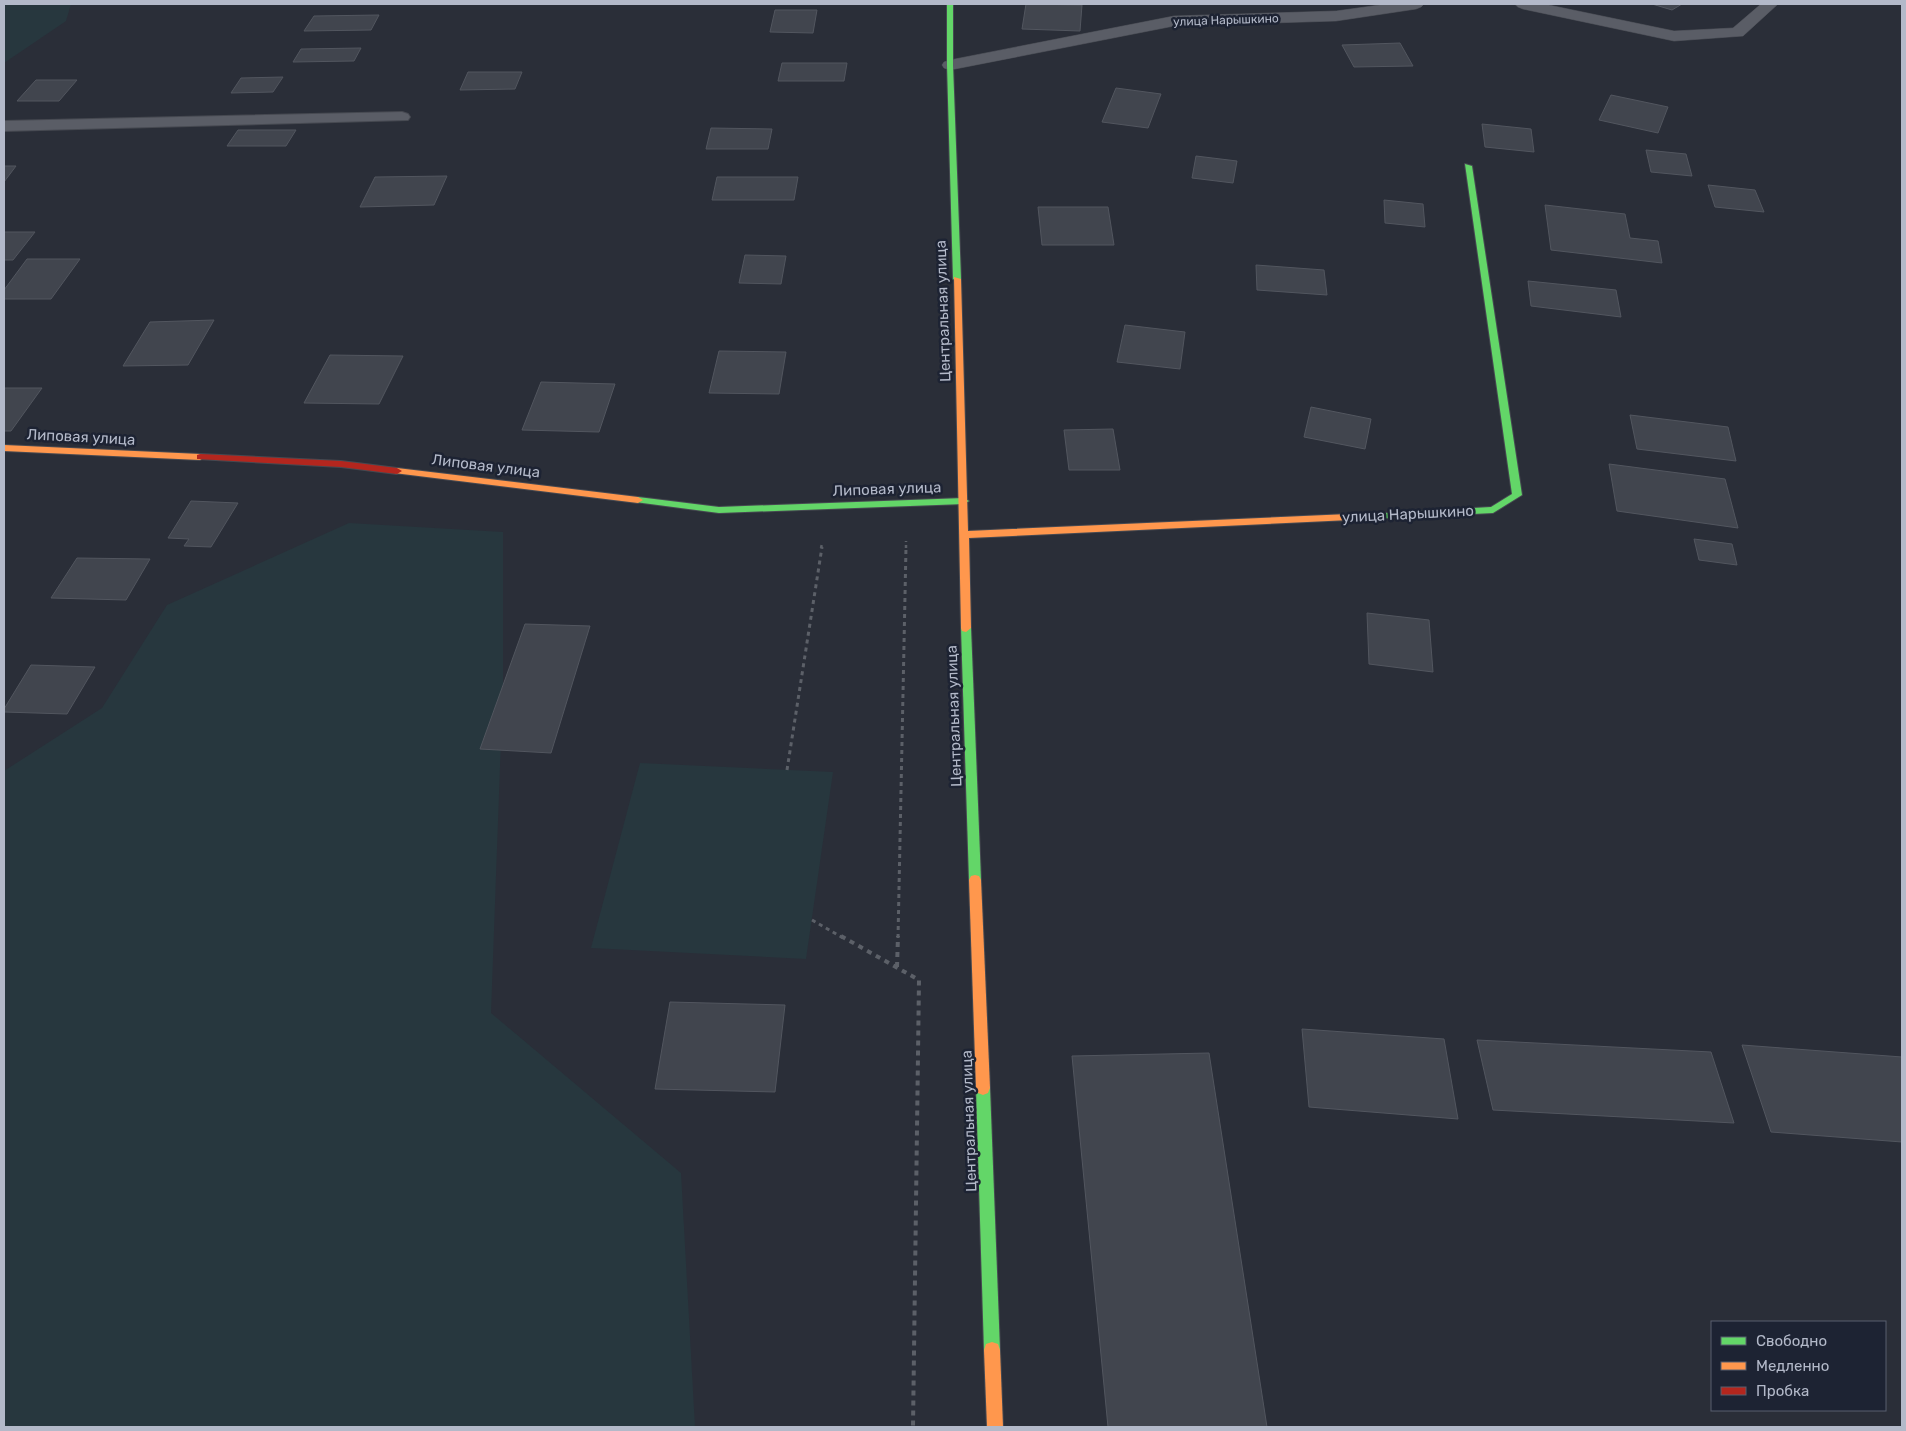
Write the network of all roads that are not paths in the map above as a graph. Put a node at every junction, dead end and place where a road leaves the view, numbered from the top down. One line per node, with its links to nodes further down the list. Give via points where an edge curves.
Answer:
1 (950, 4): 5 (street, Центральная улица)
2 (1416, 4): 5 (street, улица Нарышкино, via 1336,16 1174,21)
3 (1523, 4): 4 (street, via 1674,36 1737,33)
4 (1770, 4)
5 (950, 65): 10 (street, Центральная улица)
6 (402, 117): 7 (lane)
7 (4, 126)
8 (1468, 166): 11 (street, улица Нарышкино, via 1517,495 1493,510)
9 (4, 448): 10 (street, Липовая улица, via 341,464 719,510)
10 (964, 501): 11 (street, Центральная улица)
11 (963, 535): 12 (street, Центральная улица)
12 (995, 1427)

